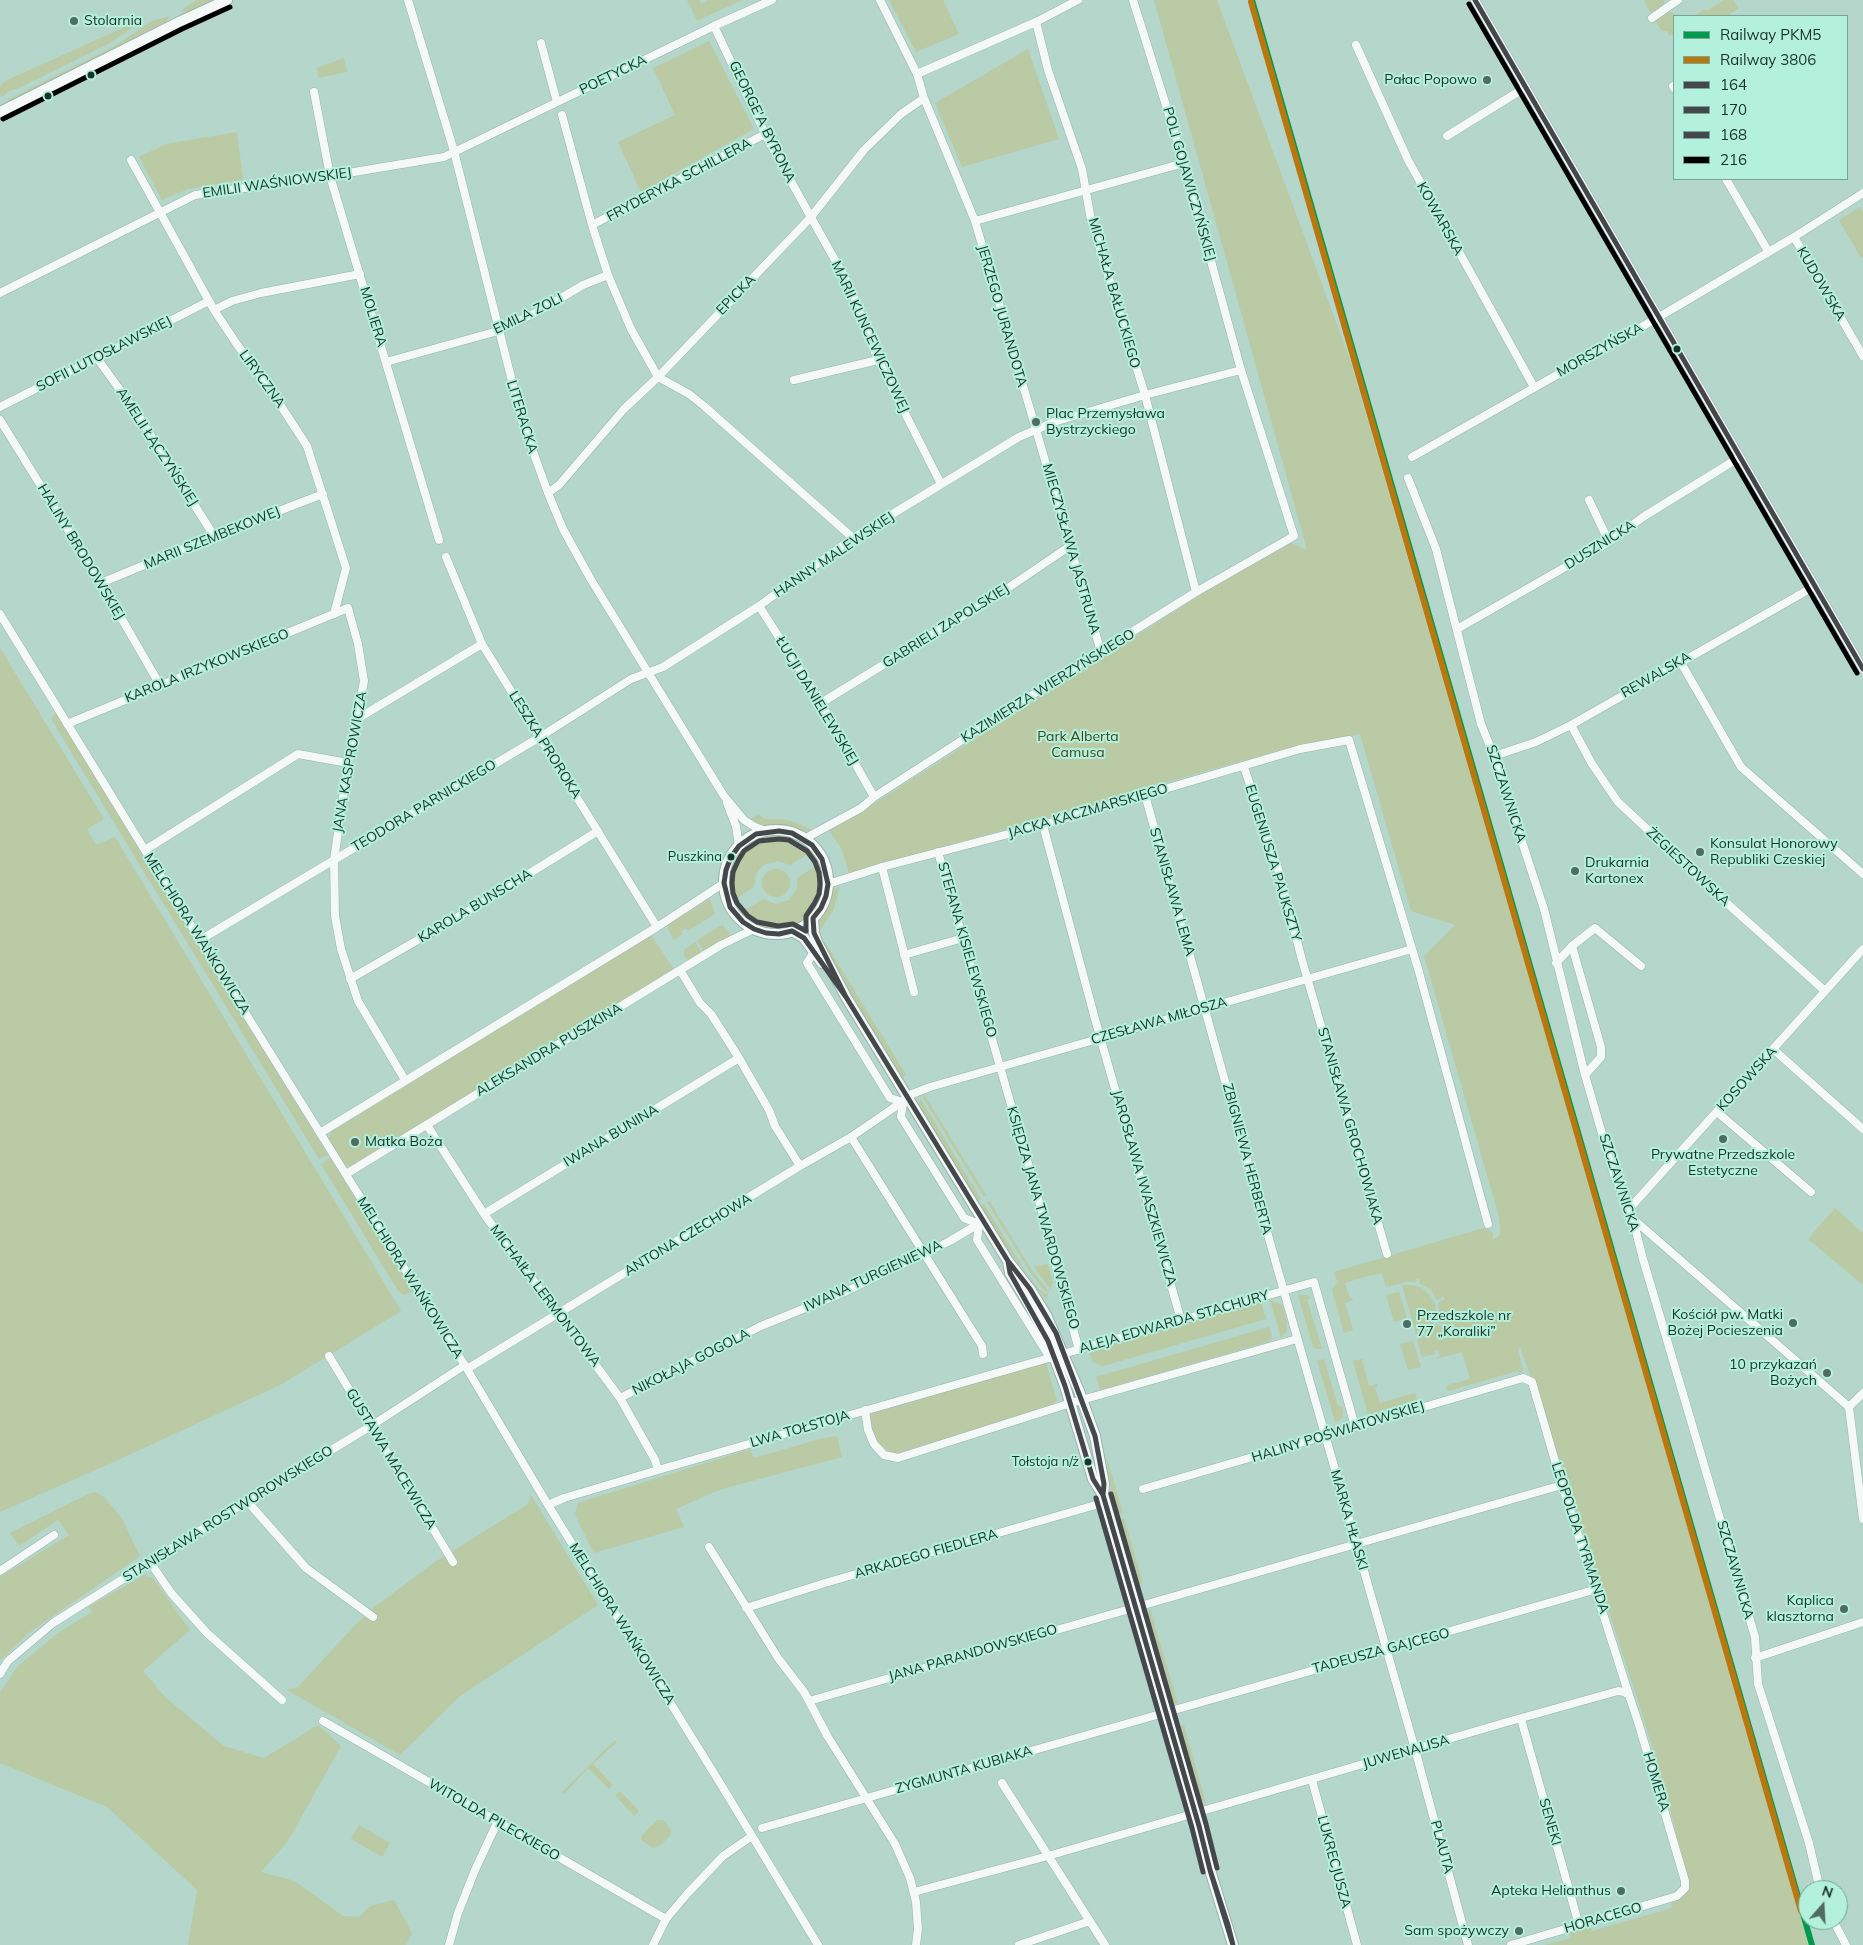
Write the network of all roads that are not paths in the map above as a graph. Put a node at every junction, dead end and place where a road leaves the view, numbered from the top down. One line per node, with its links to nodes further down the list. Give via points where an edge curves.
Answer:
1 (227, 0): 19 (street)
2 (408, 0): 23 (street, LITERACKA)
3 (772, 0): 11 (street, POETYCKA)
4 (880, 0): 14 (street, JERZEGO JURANDOTA)
5 (1078, 0): 10 (street)
6 (1133, 0): 25 (street, POLI GOJAWICZYŃSKIEJ)
7 (1475, 0): 15 (street)
8 (1678, 0): 9 (street)
9 (1652, 18)
10 (1036, 22): 14 (street); 28 (street, MICHAŁA BAŁUCKIEGO)
11 (714, 26): 18 (street, POETYCKA); 21 (street, GEORGE'A BYRONA)
12 (541, 43): 18 (street)
13 (1356, 45): 50 (street, KOWARSKA, via 1408,160)
14 (917, 74): 17 (street, JERZEGO JURANDOTA)
15 (1526, 87): 22 (street); 41 (street)
16 (314, 92): 26 (street, MOLIERA)
17 (924, 98): 31 (street, EPICKA, via 901,114 864,150); 32 (street, JERZEGO JURANDOTA)
18 (557, 102): 23 (street, POETYCKA)
19 (0, 112)
20 (562, 115): 33 (street)
21 (765, 134): 31 (street, GEORGE'A BYRONA); 33 (street, FRYDERYKA SCHILLERA)
22 (1447, 136)
23 (454, 151): 26 (street, EMILII WAŚNIOWSKIEJ, via 444,157); 42 (street, LITERACKA)
24 (131, 160): 30 (street, LIRYCZNA)
25 (1184, 162): 28 (street); 47 (street, POLI GOJAWICZYŃSKIEJ)
26 (330, 176): 30 (street, EMILII WAŚNIOWSKIEJ, via 196,195); 36 (street, MOLIERA)
27 (1727, 180): 35 (street)
28 (1086, 191): 32 (street); 51 (street, MICHAŁA BAŁUCKIEGO, via 1091,220)
29 (1863, 194): 34 (street, MORSZYŃSKA)
30 (159, 212): 38 (street, EMILII WAŚNIOWSKIEJ); 39 (street, LIRYCZNA)
31 (811, 217): 45 (street, MARII KUNCEWICZOWEJ, via 850,287); 48 (street, EPICKA)
32 (975, 221): 54 (street, JERZEGO JURANDOTA)
33 (592, 226): 37 (street)
34 (1794, 237): 35 (street, MORSZYŃSKA); 43 (street, KUDOWSKA)
35 (1768, 252): 41 (street, MORSZYŃSKA)
36 (360, 274): 40 (street, via 261,293); 46 (street, MOLIERA)
37 (608, 275): 42 (street, EMILA ZOLI); 48 (street, via 631,329)
38 (0, 293)
39 (209, 301): 40 (street, LIRYCZNA); 44 (street, SOFII LUTOSŁAWSKIEJ)
40 (214, 310): 60 (street, LIRYCZNA, via 303,440)
41 (1659, 317): 50 (street, MORSZYŃSKA); 56 (street)
42 (498, 330): 46 (street, EMILA ZOLI); 59 (street, LITERACKA, via 522,421)
43 (1863, 356)
44 (97, 358): 52 (street, SOFII LUTOSŁAWSKIEJ); 62 (street, AMELII ŁĄCZYŃSKIEJ, via 138,415)
45 (878, 360): 49 (street); 58 (street, MARII KUNCEWICZOWEJ)
46 (386, 362): 65 (street, MOLIERA)
47 (1241, 370): 51 (street); 63 (street, POLI GOJAWICZYŃSKIEJ)
48 (658, 377): 59 (street, EPICKA); 64 (street, via 704,406)
49 (794, 380)
50 (1534, 387): 55 (street, MORSZYŃSKA)
51 (1145, 395): 54 (street, HANNY MALEWSKIEJ); 71 (street, MICHAŁA BAŁUCKIEGO)
52 (0, 407)
53 (0, 420): 69 (street, HALINY BRODOWSKIEJ)
54 (1036, 429): 58 (street, HANNY MALEWSKIEJ); 67 (street, MIECZYSŁAWA JASTRUNA)
55 (1412, 457)
56 (1740, 457): 66 (street, DUSZNICKA); 70 (street)
57 (1408, 478): 76 (street, SZCZAWNICKA, via 1436,549)
58 (941, 484): 64 (street, HANNY MALEWSKIEJ)
59 (548, 493): 81 (street, LITERACKA, via 590,578)
60 (323, 494): 62 (street, MARII SZEMBEKOWEJ); 75 (street, LIRYCZNA, via 346,568)
61 (1589, 500): 66 (street)
62 (214, 536): 69 (street, MARII SZEMBEKOWEJ)
63 (1294, 536): 71 (street, KAZIMIERZA WIERZYŃSKIEGO)
64 (853, 538): 72 (street, HANNY MALEWSKIEJ)
65 (439, 540)
66 (1609, 542): 76 (street, DUSZNICKA)
67 (1070, 546): 78 (street, MIECZYSŁAWA JASTRUNA); 83 (street, GABRIELI ZAPOLSKIEJ, via 952,624)
68 (446, 557): 77 (street, LESZKA PROROKA)
69 (101, 583): 82 (street, HALINY BRODOWSKIEJ)
70 (1815, 586): 79 (street, REWALSKA); 80 (street)
71 (1196, 592): 78 (street, KAZIMIERZA WIERZYŃSKIEGO)
72 (759, 606): 81 (street, HANNY MALEWSKIEJ); 83 (street, ŁUCJI DANIELEWSKIEJ)
73 (348, 608): 75 (street, KAROLA IRZYKOWSKIEGO); 84 (street, JANA KASPROWICZA, via 364,681)
74 (0, 614): 85 (street, MELCHIORA WAŃKOWICZA)
75 (334, 614): 82 (street, KAROLA IRZYKOWSKIEGO)
76 (1458, 629): 88 (street, SZCZAWNICKA, via 1481,724)
77 (482, 644): 84 (street); 87 (street, LESZKA PROROKA)
78 (1101, 652): 93 (street, KAZIMIERZA WIERZYŃSKIEGO)
79 (1680, 661): 86 (street, REWALSKA); 103 (street, via 1742,767)
80 (1863, 669)
81 (649, 673): 87 (street, TEODORA PARNICKIEGO, via 631,678); 91 (street, LITERACKA)
82 (160, 685): 85 (street, KAROLA IRZYKOWSKIEGO)
83 (821, 703): 93 (street, ŁUCJI DANIELEWSKIEJ)
84 (357, 719): 89 (street, JANA KASPROWICZA)
85 (67, 724): 99 (street, MELCHIORA WAŃKOWICZA)
86 (1571, 725): 88 (street, REWALSKA, via 1536,742); 122 (street, ŻEGIESTOWSKA, via 1618,802)
87 (540, 737): 95 (street, LESZKA PROROKA); 101 (street, TEODORA PARNICKIEGO)
88 (1494, 756): 117 (street, SZCZAWNICKA, via 1544,909)
89 (348, 763): 99 (street, via 298,754); 101 (street, JANA KASPROWICZA)
90 (1244, 767): 92 (street, JACKA KACZMARSKIEGO); 113 (street, JACKA KACZMARSKIEGO, via 1300,749 1349,740); 120 (street, EUGENIUSZA PAUKSZTY, via 1279,872)
91 (724, 796): 96 (street, LITERACKA, via 744,820); 98 (street, LITERACKA, via 736,826)
92 (1145, 796): 94 (street, JACKA KACZMARSKIEGO); 125 (street, STANISŁAWA LEMA)
93 (874, 797): 97 (street, KAZIMIERZA WIERZYŃSKIEGO, via 861,808)
94 (1043, 825): 100 (street, JACKA KACZMARSKIEGO); 126 (street, JAROSŁAWA IWASZKIEWICZA)
95 (598, 831): 107 (street, LESZKA PROROKA); 121 (street, KAROLA BUNSCHA)
96 (766, 831): 97 (street, via 779,830); 98 (street)
97 (804, 838): 105 (street, via 822,859)
98 (739, 846): 104 (street, via 731,857)
99 (145, 850): 111 (street, MELCHIORA WAŃKOWICZA)
100 (938, 852): 102 (street, JACKA KACZMARSKIEGO); 110 (street, STEFANA KISIELEWSKIEGO)
101 (334, 860): 111 (street, TEODORA PARNICKIEGO); 121 (street, JANA KASPROWICZA, via 335,916)
102 (882, 867): 105 (street, JACKA KACZMARSKIEGO); 116 (street)
103 (1863, 874)
104 (724, 883): 107 (street); 108 (street, via 730,907)
105 (828, 884): 106 (street, via 821,908)
106 (813, 918): 109 (street); 124 (street, via 817,942)
107 (657, 927): 131 (street)
108 (754, 929): 109 (street, via 773,933); 119 (street, ALEKSANDRA PUSZKINA)
109 (792, 931): 115 (street, via 804,938)
110 (963, 938): 116 (street); 129 (street, STEFANA KISIELEWSKIEGO)
111 (200, 940): 136 (street, MELCHIORA WAŃKOWICZA)
112 (1572, 946): 117 (street); 118 (street, via 1595,928); 130 (street, via 1601,1047 1601,1057)
113 (1412, 949): 120 (street, CZESŁAWA MIŁOSZA); 145 (street)
114 (1863, 949): 122 (street, KOSOWSKA)
115 (814, 952): 124 (street); 132 (street, via 807,963 890,1098)
116 (904, 955): 123 (street)
117 (1556, 963): 130 (street, SZCZAWNICKA)
118 (1641, 966)
119 (680, 970): 128 (street); 134 (street, ALEKSANDRA PUSZKINA)
120 (1308, 978): 125 (street, CZESŁAWA MIŁOSZA); 147 (street, STANISŁAWA GROCHOWIAKA)
121 (350, 979): 131 (street, JANA KASPROWICZA, via 358,1001)
122 (1825, 991): 127 (street, KOSOWSKA)
123 (914, 992)
124 (846, 997): 132 (street)
125 (1205, 1008): 126 (street, CZESŁAWA MIŁOSZA); 148 (street, ZBIGNIEWA HERBERTA)
126 (1100, 1038): 129 (street, CZESŁAWA MIŁOSZA); 150 (street, JAROSŁAWA IWASZKIEWICZA)
127 (1773, 1049): 133 (street, KOSOWSKA); 135 (street)
128 (738, 1058): 138 (street); 142 (street, IWANA BUNINA)
129 (1000, 1067): 132 (street, CZESŁAWA MIŁOSZA, via 928,1088); 153 (street, KSIĘDZA JANA TWARDOWSKIEGO)
130 (1585, 1075): 141 (street, SZCZAWNICKA, via 1614,1175)
131 (405, 1080): 136 (street)
132 (906, 1099): 137 (street, ANTONA CZECHOWA); 144 (street); 144 (street, via 901,1117 964,1218)
133 (1717, 1112): 140 (street); 141 (street, KOSOWSKA)
134 (427, 1125): 139 (street, ALEKSANDRA PUSZKINA); 142 (street, MICHAIŁA LERMONTOWA)
135 (1863, 1129)
136 (320, 1133): 139 (street, MELCHIORA WAŃKOWICZA)
137 (851, 1137): 138 (street, ANTONA CZECHOWA); 146 (street)
138 (800, 1166): 149 (street, ANTONA CZECHOWA)
139 (346, 1174): 157 (street, MELCHIORA WAŃKOWICZA)
140 (1812, 1192)
141 (1630, 1208): 143 (street, SZCZAWNICKA)
142 (484, 1214): 149 (street, MICHAIŁA LERMONTOWA)
143 (1632, 1218): 163 (street); 187 (street, SZCZAWNICKA, via 1755,1637)
144 (981, 1223): 146 (street, IWANA TURGIENIEWA); 156 (street, via 1042,1308); 156 (street, via 977,1240)
145 (1488, 1224)
146 (923, 1254): 151 (street, IWANA TURGIENIEWA, via 846,1292); 154 (street, via 982,1346)
147 (1387, 1254)
148 (1283, 1290): 150 (street, ALEJA EDWARDA STACHURY); 152 (street, MARKA HŁASKI); 166 (street, ALEJA EDWARDA STACHURY, via 1314,1282)
149 (559, 1314): 157 (street, ANTONA CZECHOWA); 160 (street, MICHAIŁA LERMONTOWA)
150 (1182, 1320): 153 (street, ALEJA EDWARDA STACHURY)
151 (761, 1326): 160 (street, NIKOŁAJA GOGOLA)
152 (1297, 1338): 161 (street); 167 (street, MARKA HŁASKI)
153 (1079, 1350): 156 (street, ALEJA EDWARDA STACHURY)
154 (983, 1354)
155 (329, 1356): 165 (street, GUSTAWA MACEWICZA)
156 (1056, 1356): 161 (street); 162 (street); 164 (street, LWA TOŁSTOJA)
157 (466, 1367): 165 (street, STANISŁAWA ROSTWOROWSKIEGO); 173 (street, MELCHIORA WAŃKOWICZA)
158 (1532, 1382): 166 (street, HALINY POŚWIATOWSKIEJ, via 1523,1378); 169 (street, LEOPOLDA TYRMANDA)
159 (1863, 1393): 163 (street)
160 (620, 1398): 168 (street, MICHAIŁA LERMONTOWA)
161 (1082, 1400): 162 (street); 171 (street, via 1099,1453)
162 (1071, 1403): 164 (street, via 898,1458 884,1455 874,1444); 171 (street, via 1093,1479)
163 (1849, 1407): 174 (street)
164 (865, 1410): 168 (street, LWA TOŁSTOJA)
165 (371, 1426): 172 (street, STANISŁAWA ROSTWOROWSKIEGO); 179 (street, GUSTAWA MACEWICZA)
166 (1355, 1426): 167 (street, HALINY POŚWIATOWSKIEJ)
167 (1325, 1436): 170 (street, HALINY POŚWIATOWSKIEJ); 176 (street, MARKA HŁASKI)
168 (658, 1470): 173 (street, LWA TOŁSTOJA)
169 (1562, 1486): 176 (street, JANA PARANDOWSKIEGO); 181 (street, LEOPOLDA TYRMANDA)
170 (1144, 1489)
171 (1104, 1499): 182 (street); 183 (street, ARKADEGO FIEDLERA)
172 (247, 1501): 178 (street, STANISŁAWA ROSTWOROWSKIEGO); 184 (street, via 306,1568)
173 (548, 1505): 202 (street, MELCHIORA WAŃKOWICZA)
174 (1863, 1519)
175 (54, 1535): 180 (street)
176 (1357, 1545): 182 (street, JANA PARANDOWSKIEGO); 186 (street, MARKA HŁASKI)
177 (709, 1547): 183 (street)
178 (150, 1562): 188 (street, STANISŁAWA ROSTWOROWSKIEGO, via 53,1623 8,1661); 190 (street, via 171,1593 206,1633)
179 (453, 1562)
180 (0, 1571)
181 (1597, 1589): 186 (street, TADEUSZA GAJCEGO); 189 (street, LEOPOLDA TYRMANDA)
182 (1136, 1606): 191 (street, JANA PARANDOWSKIEGO); 192 (street)
183 (746, 1608): 191 (street)
184 (374, 1617)
185 (1863, 1622): 187 (street)
186 (1386, 1650): 192 (street, TADEUSZA GAJCEGO); 195 (street, MARKA HŁASKI)
187 (1755, 1658): 204 (street, SZCZAWNICKA, via 1758,1684)
188 (0, 1674)
189 (1629, 1695): 193 (street, JUWENALISA, via 1618,1691); 205 (street, HOMERA)
190 (282, 1700)
191 (809, 1701): 198 (street)
192 (1166, 1712): 198 (street, ZYGMUNTA KUBIAKA); 199 (street)
193 (1521, 1719): 195 (street, JUWENALISA); 209 (street, SENEKI)
194 (322, 1721): 200 (street, WITOLDA PILECKIEGO)
195 (1415, 1749): 196 (street, JUWENALISA); 219 (street, PLAUTA)
196 (1312, 1780): 199 (street, JUWENALISA); 218 (street, LUKRECJUSZA)
197 (1002, 1783): 203 (street)
198 (866, 1798): 201 (street, ZYGMUNTA KUBIAKA); 206 (street, via 895,1844)
199 (1195, 1813): 203 (street, JUWENALISA); 217 (street)
200 (497, 1823): 207 (street, WITOLDA PILECKIEGO); 211 (street, via 458,1913)
201 (762, 1828)
202 (752, 1836): 207 (street, via 723,1856); 213 (street, MELCHIORA WAŃKOWICZA)
203 (1048, 1856): 206 (street, JUWENALISA); 208 (street)
204 (1818, 1880)
205 (1685, 1881): 209 (street, HORACEGO, via 1685,1888 1678,1896)
206 (914, 1892): 214 (street, via 918,1928)
207 (666, 1919): 212 (street)
208 (1090, 1921): 215 (street); 216 (street)
209 (1579, 1925): 220 (street, HORACEGO)
210 (1838, 1930): 221 (street)
211 (449, 1945)
212 (653, 1945)
213 (818, 1945)
214 (916, 1945)
215 (1019, 1945)
216 (1105, 1945)
217 (1233, 1945)
218 (1357, 1945)
219 (1468, 1945)
220 (1510, 1945)
221 (1846, 1945)

